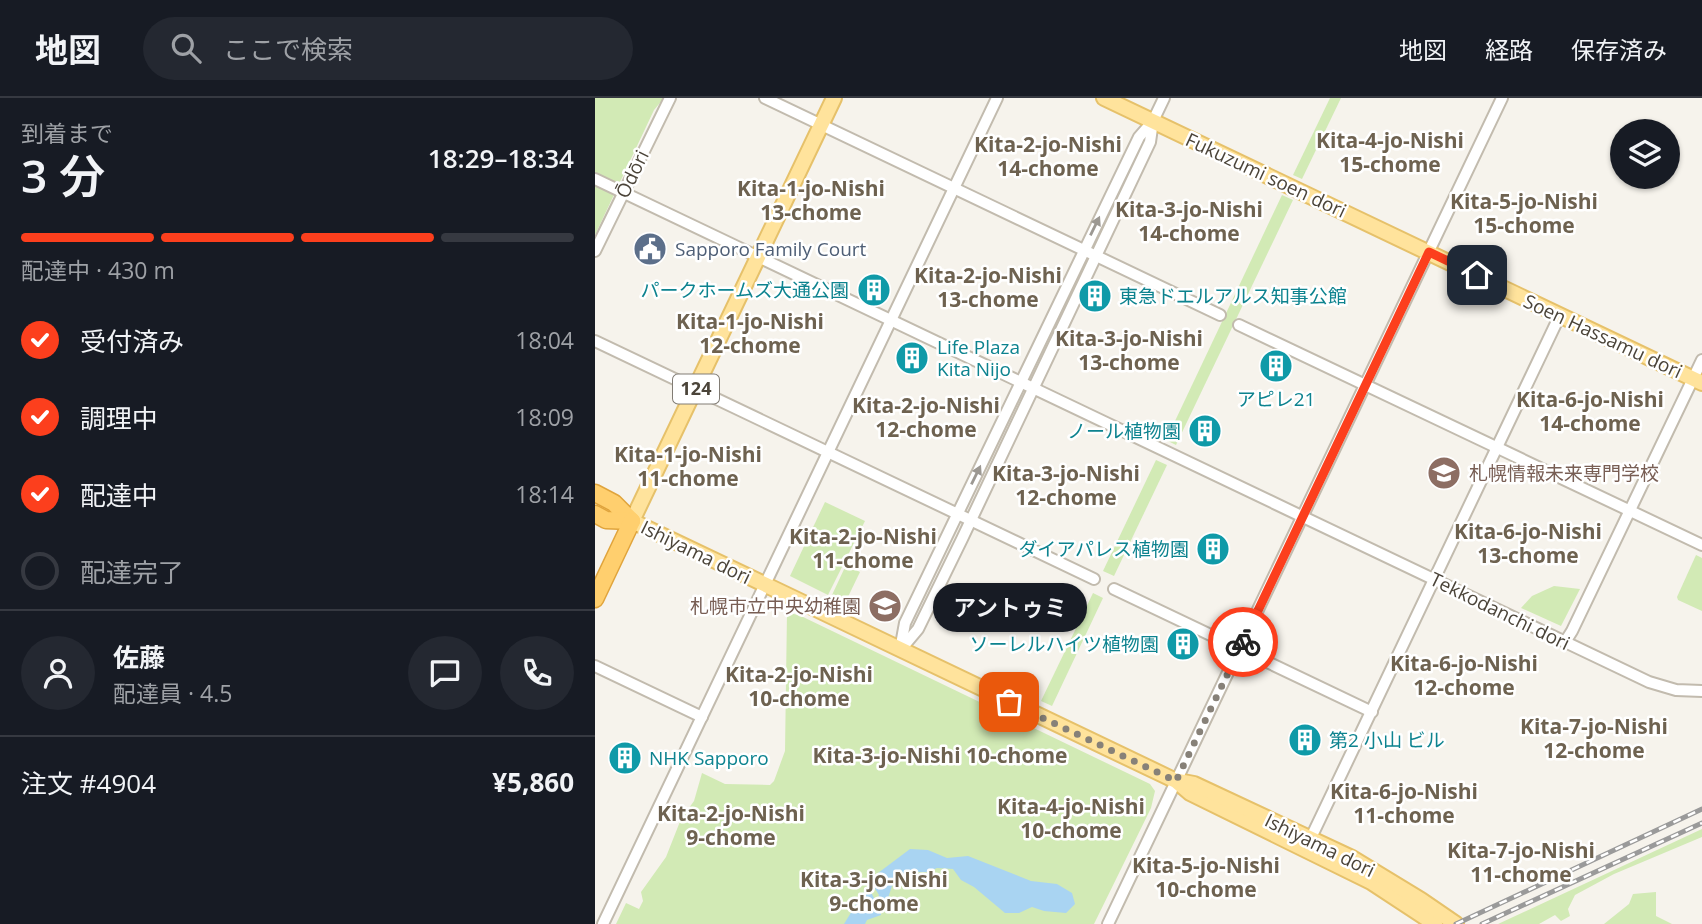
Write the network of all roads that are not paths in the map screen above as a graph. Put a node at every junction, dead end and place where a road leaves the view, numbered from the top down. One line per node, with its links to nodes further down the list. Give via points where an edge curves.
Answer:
1 (670, 98): 12 (street, Ōdōri)
2 (765, 98): 9 (street)
3 (834, 98): 9 (main road, 124)
4 (996, 98): 11 (street)
5 (1104, 98): 8 (main road, Fukuzumi soen dori)
6 (1164, 98): 8 (street)
7 (1502, 98): 15 (street)
8 (1153, 121): 13 (street, one-way to 8, via 1139,137); 15 (main road, Fukuzumi soen dori); 16 (street, via 1150,142)
9 (822, 125): 11 (street); 17 (main road, 124)
10 (595, 179): 12 (street, Tekkodanchi dori)
11 (954, 188): 13 (street); 20 (street)
12 (623, 193): 14 (street, Ōdōri); 17 (street, Tekkodanchi dori)
13 (1083, 250): 16 (street); 25 (street)
14 (595, 251)
15 (1429, 252): 19 (main road, Soen Hassamu dori); 26 (street)
16 (1096, 256): 18 (street); 27 (street)
17 (758, 257): 20 (street, Tekkodanchi dori); 28 (main road, 124)
18 (1220, 315)
19 (1560, 315): 24 (main road, Soen Hassamu dori); 29 (street)
20 (891, 321): 25 (street, Tekkodanchi dori); 30 (street)
21 (1239, 325): 26 (street)
22 (595, 341): 28 (street)
23 (1702, 360): 24 (street)
24 (1697, 381): 32 (street)
25 (1020, 383): 27 (street, Tekkodanchi dori); 34 (street, one-way to 25)
26 (1366, 385): 29 (street); 35 (street)
27 (1033, 388): 35 (street, Tekkodanchi dori); 37 (street)
28 (696, 389): 30 (street); 36 (main road, 124)
29 (1498, 447): 32 (street); 40 (street)
30 (828, 453): 34 (street); 41 (street)
31 (595, 493): 36 (highway)
32 (1630, 511): 38 (street); 44 (street)
33 (595, 514): 36 (highway, via 606,520)
34 (958, 515): 37 (street); 46 (street, via 905,623)
35 (1303, 517): 40 (street, Tekkodanchi dori); 45 (street)
36 (632, 521): 41 (main road, Ishiyama dori); 43 (highway)
37 (970, 521): 39 (street); 46 (street, via 918,629)
38 (1702, 545)
39 (1094, 579)
40 (1434, 580): 44 (street, Tekkodanchi dori); 49 (street)
41 (765, 585): 46 (main road, Ishiyama dori); 50 (street)
42 (1114, 589): 45 (street)
43 (595, 599)
44 (1565, 642): 48 (street, Tekkodanchi dori, via 1662,687)
45 (1240, 649): 49 (street); 51 (street)
46 (900, 650): 51 (main road, Ishiyama dori)
47 (595, 666): 50 (street)
48 (1702, 691)
49 (1372, 712): 52 (street)
50 (702, 717): 53 (street)
51 (1176, 781): 52 (main road, Ishiyama dori, via 1194,784); 54 (street)
52 (1308, 844): 55 (main road, Ishiyama dori); 56 (main road, Ishiyama dori, via 1376,872)
53 (603, 924)
54 (1108, 924)
55 (1435, 924)
56 (1457, 924)

